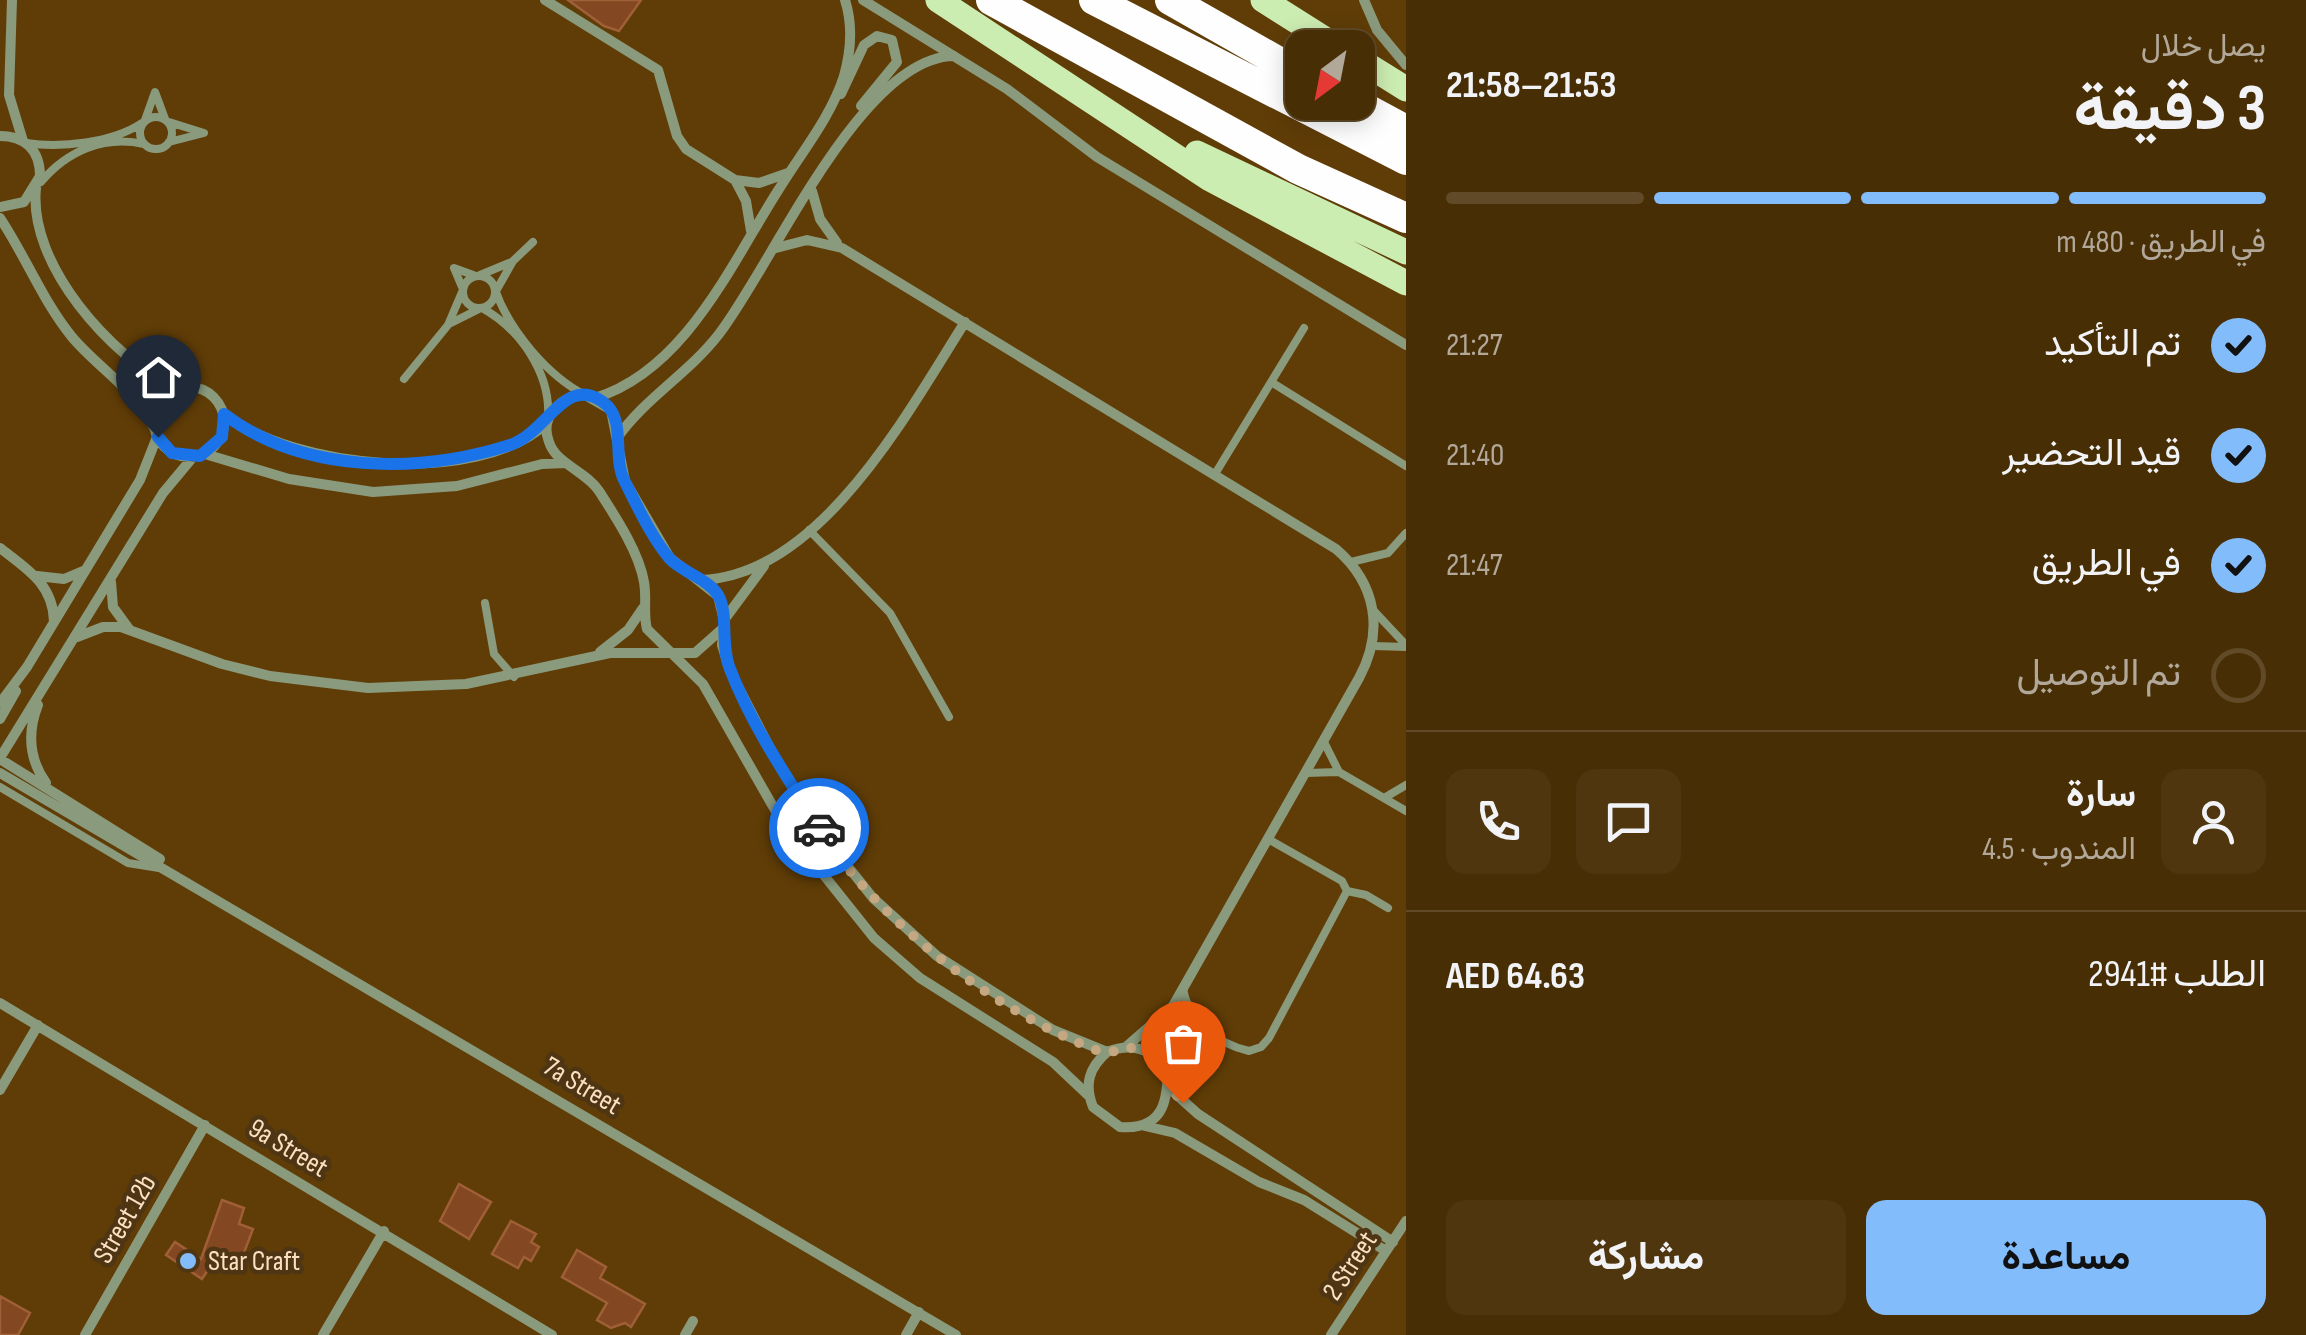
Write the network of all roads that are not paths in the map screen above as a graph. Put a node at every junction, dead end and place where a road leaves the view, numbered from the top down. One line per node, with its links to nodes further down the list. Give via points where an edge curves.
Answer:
1 (12, 0): 25 (street, via 9,96)
2 (545, 0): 31 (street, via 653,65 681,143)
3 (845, 0): 18 (street, via 849,51)
4 (863, 0): 12 (street)
5 (938, 0): 17 (main road)
6 (991, 0): 36 (highway, via 1298,169)
7 (1094, 0): 29 (highway)
8 (1170, 0): 14 (highway)
9 (1263, 0): 11 (main road)
10 (1364, 0): 13 (street, via 1377,30)
11 (1310, 30)
12 (954, 56): 21 (street, via 908,69); 52 (street, via 1087,150)
13 (1406, 64)
14 (1285, 65)
15 (1375, 70): 16 (main road)
16 (1406, 89)
17 (1086, 95): 41 (main road); 44 (main road, via 1226,188)
18 (831, 106): 21 (street, via 853,76 864,44 877,36 892,40 898,62 866,97); 30 (street)
19 (1375, 113): 23 (highway)
20 (167, 120): 22 (lane); 22 (lane, via 155,92); 27 (lane); 27 (lane, via 204,133)
21 (855, 121): 33 (street)
22 (143, 122): 26 (lane); 28 (lane)
23 (1406, 130)
24 (0, 136): 25 (street)
25 (25, 142): 26 (lane); 32 (street, via 38,158)
26 (93, 142): 28 (lane); 32 (lane)
27 (170, 142): 28 (lane, via 154,149)
28 (144, 144)
29 (1406, 160)
30 (789, 172): 31 (street, via 759,183); 37 (street)
31 (735, 180): 37 (street)
32 (37, 186): 34 (street, via 24,202); 55 (street, via 38,227 75,299 126,356)
33 (812, 191): 39 (street); 40 (street, via 820,219)
34 (0, 207)
35 (0, 218): 59 (street, via 54,312 142,407)
36 (1406, 218)
37 (751, 232): 56 (street, via 675,343 629,382)
38 (532, 242): 42 (lane)
39 (776, 248): 40 (street, via 807,240); 60 (street, via 705,352)
40 (842, 248): 48 (street)
41 (1406, 252)
42 (513, 261): 43 (lane); 46 (lane)
43 (478, 276): 45 (lane); 45 (lane, via 454,268); 46 (lane)
44 (1406, 282)
45 (462, 291): 47 (lane, via 466,302); 49 (lane)
46 (496, 292): 47 (lane); 51 (lane)
47 (480, 308): 49 (lane); 51 (lane)
48 (965, 322): 64 (street); 65 (street, via 882,450)
49 (448, 326): 53 (lane)
50 (1304, 328): 54 (lane)
51 (525, 343): 56 (lane); 58 (lane, via 544,380)
52 (1406, 345)
53 (404, 378)
54 (1271, 382): 63 (lane); 64 (lane)
55 (175, 389): 57 (street, via 206,390); 59 (street, via 160,401)
56 (590, 396): 58 (street, via 567,398); 60 (street, via 611,410)
57 (224, 414): 58 (street, via 252,434 296,450 402,463 507,446); 61 (street, via 222,437)
58 (548, 420): 62 (street, via 548,442)
59 (156, 432): 61 (street, via 172,453); 70 (street, via 146,470)
60 (616, 439): 73 (street, via 620,471 662,548)
61 (199, 455): 62 (street, via 372,492 457,486 542,464); 72 (street, via 169,483)
62 (570, 464): 75 (street, via 598,489 636,560)
63 (1406, 466)
64 (1215, 474): 69 (street)
65 (809, 530): 68 (street); 89 (lane, via 890,614)
66 (1406, 534): 69 (lane, via 1388,553)
67 (0, 548): 71 (street)
68 (768, 562): 73 (street, via 728,578); 78 (street)
69 (1351, 562): 76 (street)
70 (88, 566): 71 (street, via 64,579); 77 (street)
71 (36, 576): 77 (street, via 50,597)
72 (111, 580): 79 (street, via 114,608); 80 (street)
73 (700, 580): 78 (street, via 718,596)
74 (485, 603): 86 (lane, via 494,654)
75 (644, 606): 83 (street, via 647,630); 84 (street, via 618,640)
76 (1374, 611): 81 (street); 82 (lane)
77 (54, 622): 85 (street)
78 (722, 624): 83 (street, via 695,654); 111 (street, via 730,671 774,756 873,898 961,972 1066,1037)
79 (130, 630): 80 (street, via 102,626); 86 (street, via 222,664 319,684 417,688)
80 (77, 638): 87 (street)
81 (1373, 646): 82 (lane); 91 (street)
82 (1406, 646)
83 (671, 654): 84 (street); 115 (street, via 703,684 783,824 874,938 946,996 1054,1062)
84 (594, 655): 86 (street)
85 (27, 667): 88 (street); 90 (street)
86 (514, 676)
87 (48, 684): 92 (street); 98 (street, via 30,739 39,773)
88 (0, 702)
89 (949, 717)
90 (0, 719)
91 (1324, 742): 93 (lane); 95 (street)
92 (0, 758): 98 (street, 7a Street)
93 (1339, 772): 95 (lane); 99 (lane)
94 (0, 773): 102 (street, 7a Street)
95 (1306, 773): 101 (street)
96 (1406, 785): 99 (lane)
97 (0, 788): 102 (lane, via 128,864)
98 (54, 792): 103 (street, 7a Street)
99 (1384, 798): 100 (lane)
100 (1406, 812)
101 (1268, 840): 104 (lane, via 1342,881); 106 (street)
102 (165, 868): 103 (street, 7a Street)
103 (185, 877): 122 (street, 7a Street)
104 (1348, 891): 105 (lane); 106 (lane, via 1261,1047 1243,1050 1207,1030 1188,1008)
105 (1388, 908)
106 (1183, 989): 108 (street)
107 (0, 1003): 109 (street, 9a Street)
108 (1173, 1006): 110 (street); 112 (street)
109 (38, 1025): 113 (street); 116 (street, 9a Street)
110 (1127, 1046): 111 (street); 112 (street, via 1150,1052)
111 (1107, 1052): 115 (street, via 1091,1071)
112 (1166, 1070): 114 (street)
113 (0, 1090)
114 (1170, 1090): 117 (street, via 1162,1112); 118 (street)
115 (1088, 1095): 117 (street, via 1109,1123)
116 (205, 1125): 120 (street, 9a Street); 124 (street, Street 12b)
117 (1144, 1126): 118 (street, via 1185,1138 1259,1182)
118 (1347, 1219): 121 (street)
119 (1406, 1221): 121 (street, 2 Street)
120 (384, 1231): 125 (street); 126 (street, 9a Street)
121 (1389, 1246): 130 (street, 2 Street)
122 (919, 1312): 128 (street); 129 (street, 7a Street)
123 (693, 1321): 127 (street)
124 (85, 1335)
125 (323, 1335)
126 (552, 1335)
127 (684, 1335)
128 (906, 1335)
129 (956, 1335)
130 (1331, 1335)

